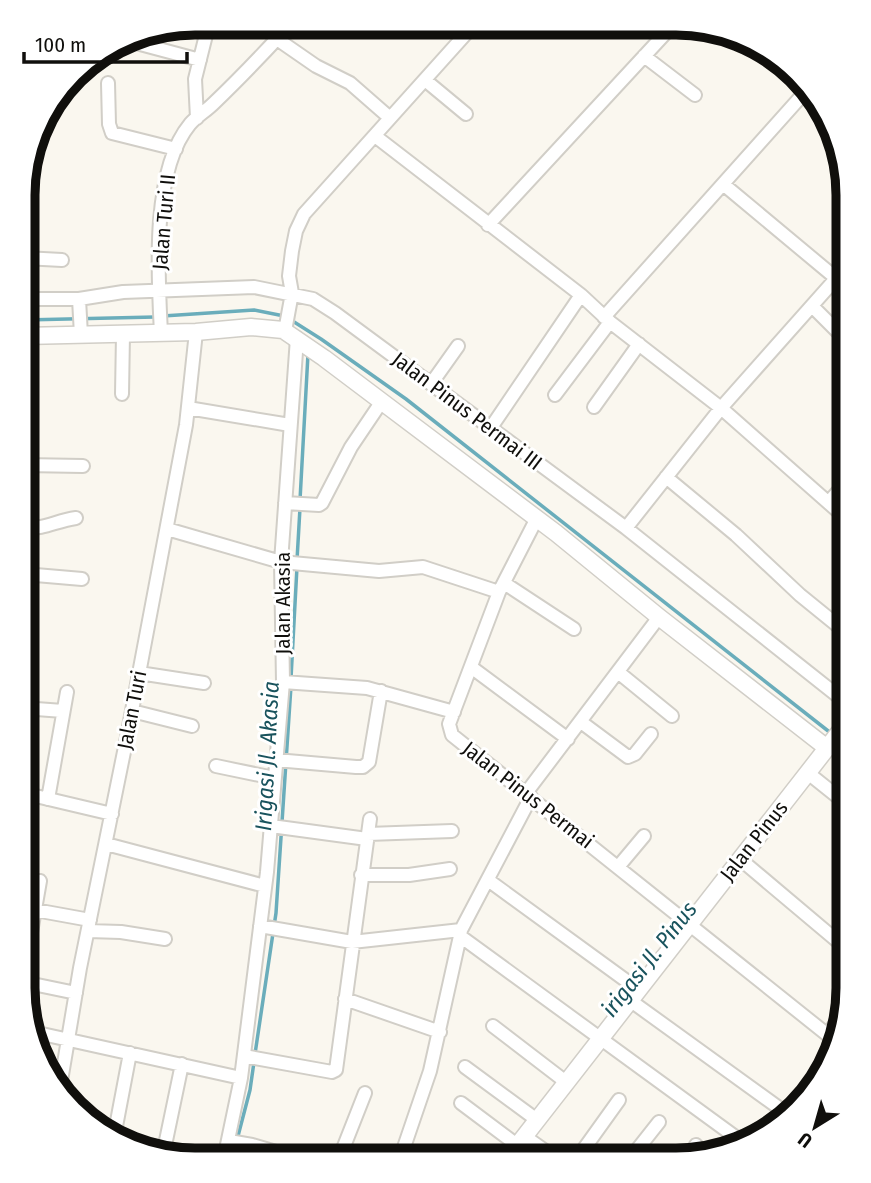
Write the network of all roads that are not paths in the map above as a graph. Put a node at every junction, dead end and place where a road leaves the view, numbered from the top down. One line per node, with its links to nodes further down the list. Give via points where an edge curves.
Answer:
1 (206, 35): 8 (street)
2 (280, 35): 14 (street, Jalan Turi II)
3 (282, 35): 15 (street, via 316,66 350,83)
4 (465, 35): 9 (street, Jalan Akasia)
5 (665, 35): 7 (street)
6 (141, 44): 8 (street)
7 (645, 56): 11 (street); 19 (street)
8 (200, 60): 14 (street, via 195,79)
9 (425, 80): 13 (street); 15 (street, Jalan Akasia)
10 (108, 83): 17 (street, via 112,133)
11 (695, 94)
12 (801, 96): 18 (street)
13 (466, 114)
14 (197, 118): 17 (street, Jalan Turi II)
15 (390, 118): 16 (street, Jalan Akasia)
16 (375, 136): 19 (street); 25 (street, Jalan Akasia, via 304,214 292,251)
17 (176, 149): 24 (street, Jalan Turi II, via 162,205)
18 (723, 184): 22 (street); 30 (street)
19 (488, 225): 26 (street)
20 (35, 259): 21 (street)
21 (62, 260)
22 (836, 278)
23 (836, 280): 29 (street)
24 (159, 291): 25 (street, Jalan Pinus Permai III, via 254,288); 28 (street, Jalan Pinus Permai III); 32 (street, Jalan Turi II)
25 (292, 293): 31 (street, Jalan Akasia); 40 (street, Jalan Pinus Permai III, via 335,313)
26 (581, 295): 30 (street); 48 (street)
27 (35, 299): 28 (street, Jalan Pinus Permai III)
28 (79, 299): 34 (street)
29 (812, 306): 33 (street); 46 (street)
30 (607, 319): 38 (street); 42 (street)
31 (290, 326): 35 (street); 43 (street); 47 (street, Jalan Akasia)
32 (161, 329): 35 (street); 36 (street)
33 (836, 330)
34 (81, 332): 36 (street); 37 (street)
35 (196, 332): 45 (street, Jalan Turi)
36 (123, 334): 41 (street)
37 (35, 335)
38 (639, 344): 44 (street); 46 (street)
39 (458, 346): 40 (street)
40 (430, 384): 48 (street, Jalan Pinus Permai III)
41 (122, 394)
42 (555, 395)
43 (382, 401): 54 (street, via 322,503); 57 (street)
44 (594, 407)
45 (188, 408): 47 (street); 60 (street, Jalan Turi)
46 (721, 408): 51 (street); 53 (street)
47 (290, 425): 54 (street, Jalan Akasia)
48 (490, 429): 59 (street, Jalan Pinus Permai III)
49 (35, 465): 50 (street)
50 (83, 467)
51 (666, 477): 59 (street); 66 (street)
52 (836, 494): 53 (street)
53 (829, 502): 55 (street)
54 (285, 503): 61 (street, Jalan Akasia)
55 (836, 509)
56 (76, 518): 58 (street)
57 (537, 518): 64 (street, Jalan Pinus Permai); 65 (street)
58 (35, 528)
59 (625, 528): 75 (street, Jalan Pinus Permai III)
60 (167, 529): 61 (street); 70 (street, Jalan Turi)
61 (281, 562): 64 (street, via 379,570 423,567); 71 (street, Jalan Akasia)
62 (35, 575): 63 (street)
63 (82, 579)
64 (502, 588): 67 (street); 68 (street, Jalan Pinus Permai)
65 (659, 617): 69 (street); 86 (street)
66 (836, 624)
67 (574, 629)
68 (471, 667): 79 (street, Jalan Pinus Permai); 85 (street)
69 (618, 672): 80 (street); 81 (street)
70 (139, 673): 72 (street); 77 (street, Jalan Turi)
71 (283, 682): 73 (street); 87 (street, Jalan Akasia)
72 (204, 684)
73 (381, 691): 79 (street); 87 (street, via 369,762 363,767)
74 (67, 692): 78 (street)
75 (836, 695)
76 (35, 709): 78 (street)
77 (132, 710): 82 (street); 95 (street, Jalan Turi)
78 (64, 711): 94 (street)
79 (454, 712): 91 (street, Jalan Pinus Permai, via 449,724 452,735)
80 (672, 716)
81 (581, 722): 83 (street, via 628,757); 85 (street)
82 (192, 726)
83 (651, 734)
84 (836, 737): 86 (street, Jalan Pinus)
85 (568, 739): 91 (street)
86 (829, 745): 89 (street, Jalan Pinus)
87 (276, 760): 90 (street, Jalan Akasia)
88 (216, 766): 90 (street)
89 (808, 773): 92 (street); 102 (street, Jalan Pinus)
90 (274, 778): 97 (street, Jalan Akasia)
91 (528, 795): 103 (street, Jalan Pinus Permai); 106 (street)
92 (836, 795)
93 (35, 796): 94 (street)
94 (48, 799): 95 (street)
95 (112, 814): 101 (street, Jalan Turi)
96 (370, 819): 99 (street)
97 (271, 826): 99 (street); 108 (street, Jalan Akasia)
98 (452, 831): 99 (street)
99 (367, 836): 105 (street)
100 (643, 836): 103 (street)
101 (106, 844): 108 (street); 111 (street, Jalan Turi)
102 (740, 859): 110 (street, Jalan Pinus); 115 (street)
103 (618, 867): 110 (street, Jalan Pinus Permai)
104 (450, 869): 105 (street)
105 (361, 875): 116 (street)
106 (488, 880): 113 (street); 119 (street)
107 (40, 881): 109 (street)
108 (265, 886): 112 (street, Jalan Akasia)
109 (35, 910): 111 (street)
110 (690, 924): 119 (street, Jalan Pinus); 124 (street, Jalan Pinus Permai)
111 (89, 926): 114 (street); 118 (street, Jalan Turi)
112 (260, 926): 116 (street); 128 (street, Jalan Akasia)
113 (461, 933): 116 (street); 122 (street); 126 (street)
114 (165, 939)
115 (836, 940)
116 (352, 942): 120 (street)
117 (35, 983): 118 (street)
118 (76, 993): 125 (street, Jalan Turi)
119 (635, 995): 126 (street, Jalan Pinus); 137 (street)
120 (345, 999): 122 (street); 128 (street, via 334,1072)
121 (493, 1026): 133 (street)
122 (440, 1032): 148 (street)
123 (42, 1034): 125 (street)
124 (828, 1035)
125 (68, 1039): 127 (street); 131 (street, Jalan Turi)
126 (600, 1040): 133 (street, Jalan Pinus); 141 (street)
127 (130, 1053): 129 (street); 140 (street)
128 (244, 1056): 132 (street, Jalan Akasia)
129 (182, 1064): 132 (street); 144 (street)
130 (465, 1067): 138 (street)
131 (62, 1077)
132 (241, 1078): 143 (street, Jalan Akasia)
133 (566, 1082): 138 (street, Jalan Pinus)
134 (365, 1093): 147 (street)
135 (620, 1100): 151 (street)
136 (461, 1103): 142 (street)
137 (780, 1107)
138 (537, 1120): 142 (street, Jalan Pinus)
139 (659, 1122): 152 (street)
140 (116, 1127)
141 (735, 1137)
142 (521, 1140): 149 (street, Jalan Pinus); 150 (street)
143 (229, 1141): 145 (street, Jalan Akasia); 146 (street)
144 (165, 1145)
145 (227, 1148)
146 (254, 1148)
147 (343, 1148)
148 (404, 1148)
149 (515, 1148)
150 (536, 1148)
151 (585, 1148)
152 (638, 1148)

